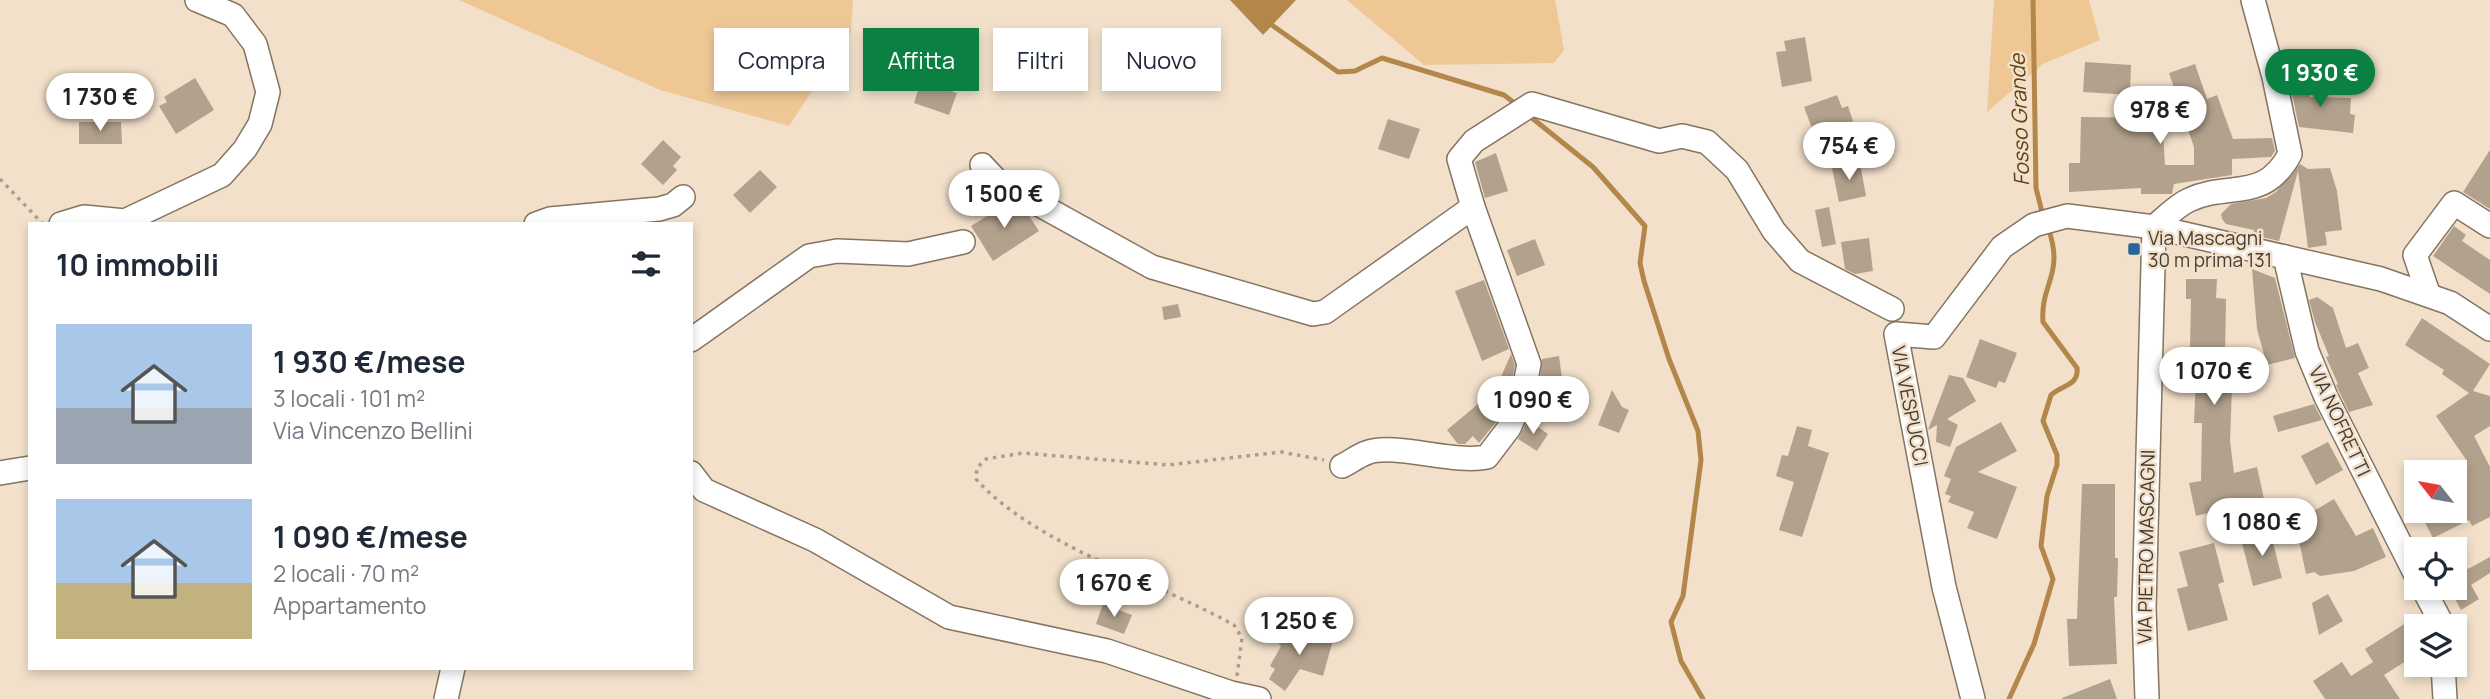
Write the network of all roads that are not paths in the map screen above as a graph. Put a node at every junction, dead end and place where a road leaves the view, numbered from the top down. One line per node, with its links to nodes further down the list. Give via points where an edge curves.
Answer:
1 (197, 0): 6 (street, via 233,15 255,44 268,92 260,124 222,175 125,221 84,217)
2 (2253, 0): 9 (street, via 2290,154 2277,176 2266,183 2193,198)
3 (982, 164): 5 (street, via 997,181 1152,267 1313,314 1325,312)
4 (683, 197): 7 (street, via 659,209)
5 (1473, 207): 13 (street, via 1459,159 1474,141 1532,104 1659,141 1682,136 1695,139 1707,142 1737,170 1774,231 1800,261); 16 (street, via 1529,364 1510,428 1487,457 1471,460 1368,452)
6 (68, 222)
7 (542, 222)
8 (2490, 226): 12 (street, via 2454,202 2415,255)
9 (2154, 228): 11 (street); 25 (street, VIA VESPUCCI, via 2082,216 2050,218 2002,247 1934,337 1896,334 1944,587); 26 (street, VIA PIETRO MASCAGNI, via 2146,502)
10 (962, 242): 15 (street, via 908,254 837,251 809,256)
11 (2285, 257): 12 (street); 20 (street, VIA NOFRETTI, via 2307,351 2344,436)
12 (2428, 293): 14 (street)
13 (1892, 309)
14 (2490, 329)
15 (693, 339)
16 (1342, 467)
17 (28, 468): 18 (street)
18 (0, 473)
19 (693, 476): 24 (street, via 704,490 815,540 949,617 1107,650)
20 (2404, 552)
21 (453, 670): 23 (street)
22 (2444, 677): 27 (street)
23 (446, 699)
24 (1259, 699)
25 (1973, 699)
26 (2147, 699)
27 (2445, 699)

